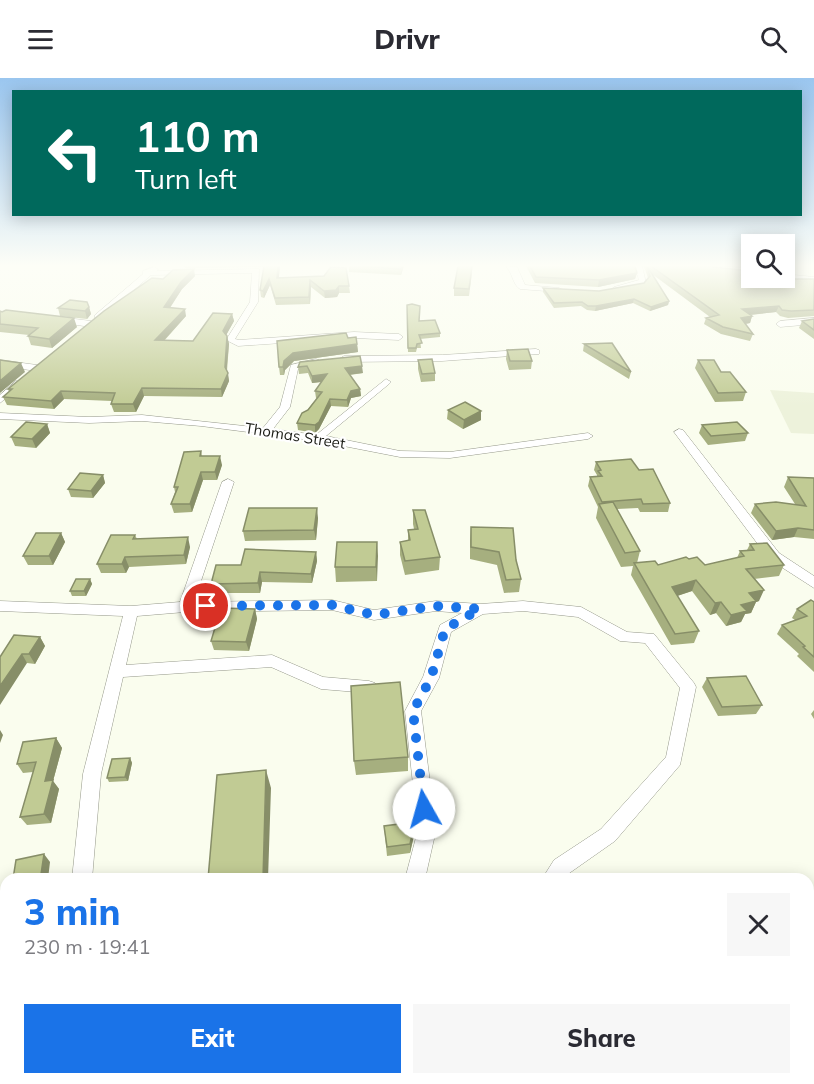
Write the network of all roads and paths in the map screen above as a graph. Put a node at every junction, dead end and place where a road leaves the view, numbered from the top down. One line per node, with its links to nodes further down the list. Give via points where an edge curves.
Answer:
1 (103, 313): 5 (street)
2 (247, 313): 8 (street, via 230,340 238,343 354,335)
3 (48, 319): 5 (street)
4 (814, 321): 6 (street)
5 (91, 324): 7 (street)
6 (780, 324)
7 (82, 331)
8 (399, 337)
9 (536, 352): 16 (street, via 327,361 294,367 285,407)
10 (46, 361): 12 (street)
11 (0, 363): 12 (street)
12 (37, 368): 14 (street)
13 (386, 382): 19 (street)
14 (0, 400)
15 (0, 416): 16 (street, Thomas Street, via 142,418)
16 (267, 430): 19 (street, Thomas Street)
17 (679, 432): 21 (street, via 774,556)
18 (588, 436): 19 (street, Thomas Street, via 450,455 400,454)
19 (318, 438)
20 (228, 482): 23 (street)
21 (814, 584)
22 (0, 606): 25 (street)
23 (185, 607): 24 (street, via 332,605 374,615 436,606); 25 (street)
24 (480, 609): 29 (street, via 445,629 431,678 413,711 427,830); 30 (street, via 523,606 581,612 625,637 649,638 688,687 674,760 608,835)
25 (131, 611): 26 (street)
26 (118, 671): 27 (street, via 272,662 321,683); 28 (street, via 92,774)
27 (386, 687)
28 (83, 873)
29 (416, 873)
30 (556, 873)

